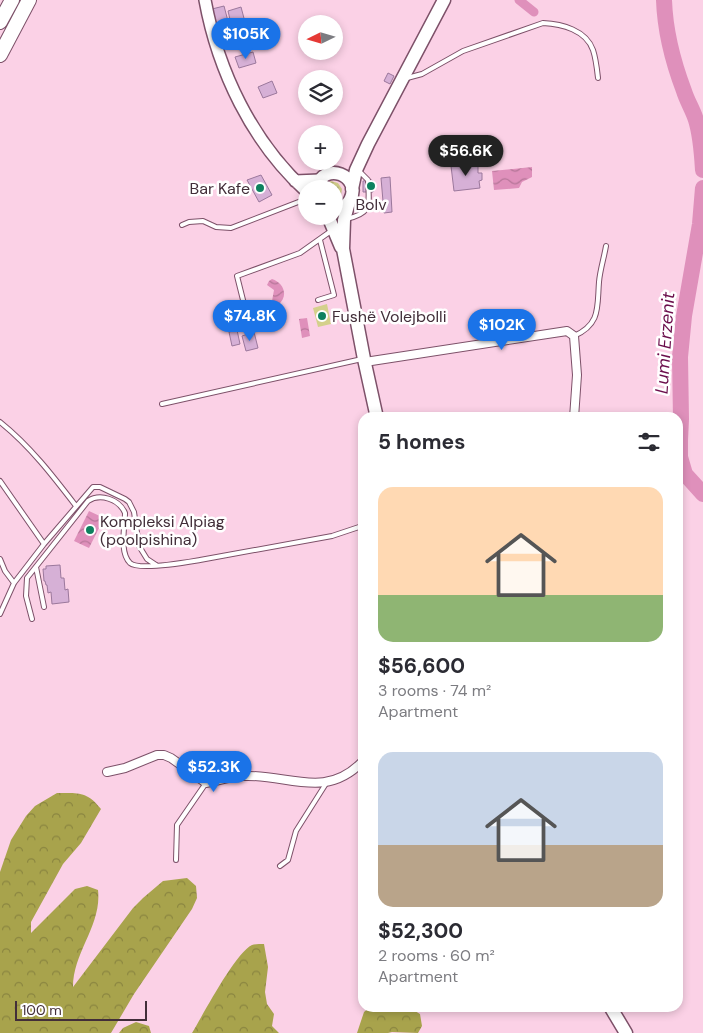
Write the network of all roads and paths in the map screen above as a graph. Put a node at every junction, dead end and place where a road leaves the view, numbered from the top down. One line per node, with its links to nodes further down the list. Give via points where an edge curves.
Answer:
1 (12, 0): 5 (highway)
2 (29, 0): 6 (highway)
3 (205, 0): 13 (main road, via 214,44 235,93 268,149)
4 (444, 0): 8 (main road)
5 (0, 22)
6 (0, 55)
7 (598, 78): 8 (lane, via 588,40 578,31 543,23 463,52 422,74)
8 (402, 79): 9 (main road)
9 (368, 144): 10 (main road); 11 (main road)
10 (356, 170): 16 (main road); 20 (lane, via 368,180 369,205 363,214)
11 (341, 174): 12 (main road, via 328,174); 16 (main road, via 348,179)
12 (321, 180)
13 (295, 181): 14 (main road); 15 (main road)
14 (298, 181)
15 (298, 184)
16 (352, 189): 18 (main road)
17 (298, 201): 21 (lane, via 231,228 216,227 203,221)
18 (349, 202): 19 (main road); 20 (main road)
19 (343, 208)
20 (344, 220): 26 (main road)
21 (182, 225)
22 (331, 225): 23 (main road)
23 (333, 229): 24 (lane); 26 (main road)
24 (320, 240): 27 (lane, via 334,295); 28 (lane, via 300,253 237,276)
25 (606, 246): 29 (lane, via 597,314 584,332)
26 (342, 249): 30 (main road)
27 (318, 300)
28 (245, 308)
29 (574, 336): 30 (street, via 567,331 557,331); 33 (street, via 577,375)
30 (364, 360): 31 (lane); 32 (main road)
31 (162, 404)
32 (377, 412)
33 (574, 412)
34 (0, 422): 36 (lane, via 38,458)
35 (0, 481): 38 (lane)
36 (76, 506): 38 (lane); 40 (lane, via 93,487 125,499 132,507 139,546)
37 (358, 527): 40 (lane, via 332,536)
38 (44, 544): 42 (lane)
39 (0, 559): 42 (lane)
40 (156, 565): 41 (lane, via 130,563 124,545 124,509 101,496 88,501)
41 (36, 567): 43 (lane); 45 (lane, via 26,584)
42 (14, 583): 44 (lane)
43 (44, 607)
44 (0, 614)
45 (32, 619)
46 (358, 765): 48 (street)
47 (107, 772): 49 (street, via 164,755)
48 (327, 782): 49 (street, via 315,784 242,776); 51 (lane, via 296,831 288,860)
49 (206, 783): 50 (lane, via 177,825)
50 (176, 860)
51 (280, 866)
52 (613, 1012): 53 (main road)
53 (626, 1033)

